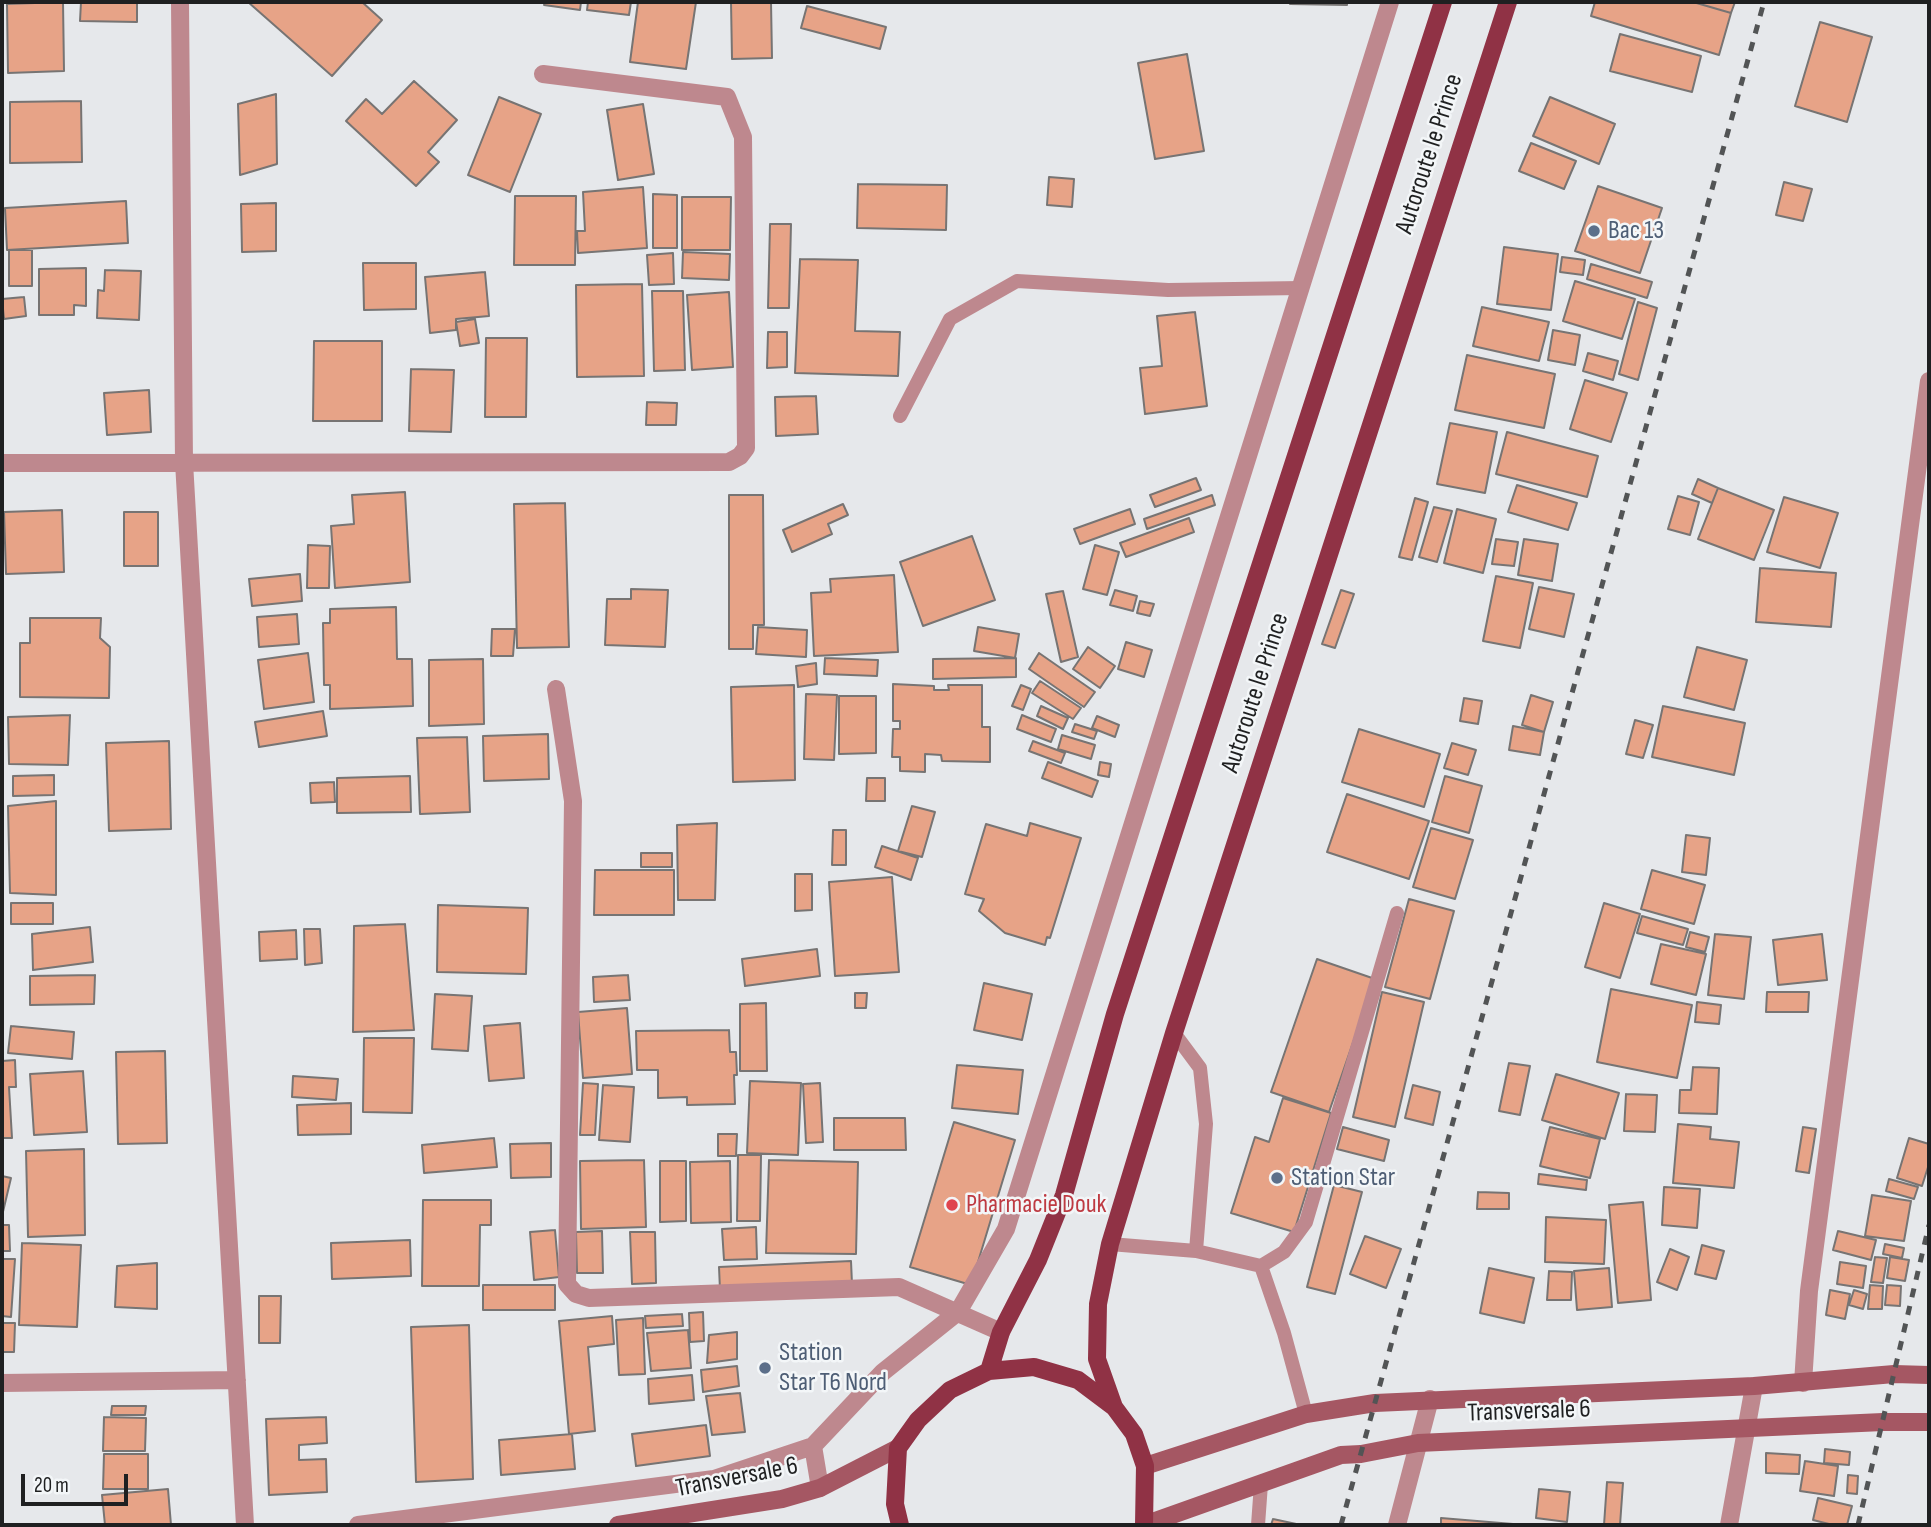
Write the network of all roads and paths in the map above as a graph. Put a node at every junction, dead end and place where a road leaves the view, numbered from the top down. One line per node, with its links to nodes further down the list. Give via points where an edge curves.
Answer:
1 (180, 2): 9 (street)
2 (1390, 2): 6 (street)
3 (1443, 2): 18 (main road, Autoroute le Prince, via 1115,1014 1064,1195 1038,1261)
4 (1508, 2): 13 (main road, Autoroute le Prince)
5 (544, 74): 9 (street, via 727,97 743,137 746,448 740,456 715,462)
6 (1301, 288): 8 (lane, via 1168,290 1017,281 950,319); 17 (street, via 1006,1229)
7 (1929, 381): 23 (street, via 1809,1291)
8 (900, 416)
9 (184, 462): 10 (street); 21 (street)
10 (2, 463)
11 (556, 689): 17 (street, via 573,801 567,1284 576,1294 589,1298 900,1287)
12 (1397, 913): 16 (lane, via 1306,1222 1284,1252)
13 (1174, 1033): 14 (main road, Autoroute le Prince); 15 (lane, via 1200,1068 1206,1124)
14 (1110, 1244): 15 (lane); 26 (main road, Autoroute le Prince, via 1098,1304 1097,1359)
15 (1196, 1251): 16 (lane)
16 (1261, 1266): 27 (lane)
17 (958, 1312): 18 (street); 31 (street, via 883,1372)
18 (1001, 1332): 19 (main road, Autoroute le Prince)
19 (989, 1371): 26 (main road, via 1034,1367 1078,1380); 32 (main road, via 950,1390 918,1420)
20 (1929, 1375): 23 (main road, Transversale 6)
21 (237, 1380): 22 (street); 36 (street)
22 (2, 1383)
23 (1803, 1383): 24 (main road, Transversale 6)
24 (1754, 1386): 25 (main road, Transversale 6); 29 (street)
25 (1430, 1399): 27 (main road, Transversale 6); 30 (street)
26 (1114, 1407): 33 (main road, via 1134,1434)
27 (1306, 1414): 33 (main road, Transversale 6)
28 (1929, 1422): 29 (main road, Transversale 6)
29 (1748, 1430): 30 (main road, Transversale 6); 43 (street)
30 (1418, 1443): 34 (main road, Transversale 6, via 1340,1455); 42 (street)
31 (813, 1446): 35 (street); 37 (street, via 714,1479)
32 (898, 1448): 35 (main road, Transversale 6); 39 (main road, via 895,1504)
33 (1145, 1465): 40 (main road)
34 (1261, 1484): 40 (main road, Transversale 6); 41 (lane)
35 (820, 1488): 38 (main road, Transversale 6, via 782,1499)
36 (245, 1525)
37 (358, 1525)
38 (618, 1525)
39 (900, 1525)
40 (1144, 1525)
41 (1258, 1525)
42 (1397, 1525)
43 (1729, 1525)

